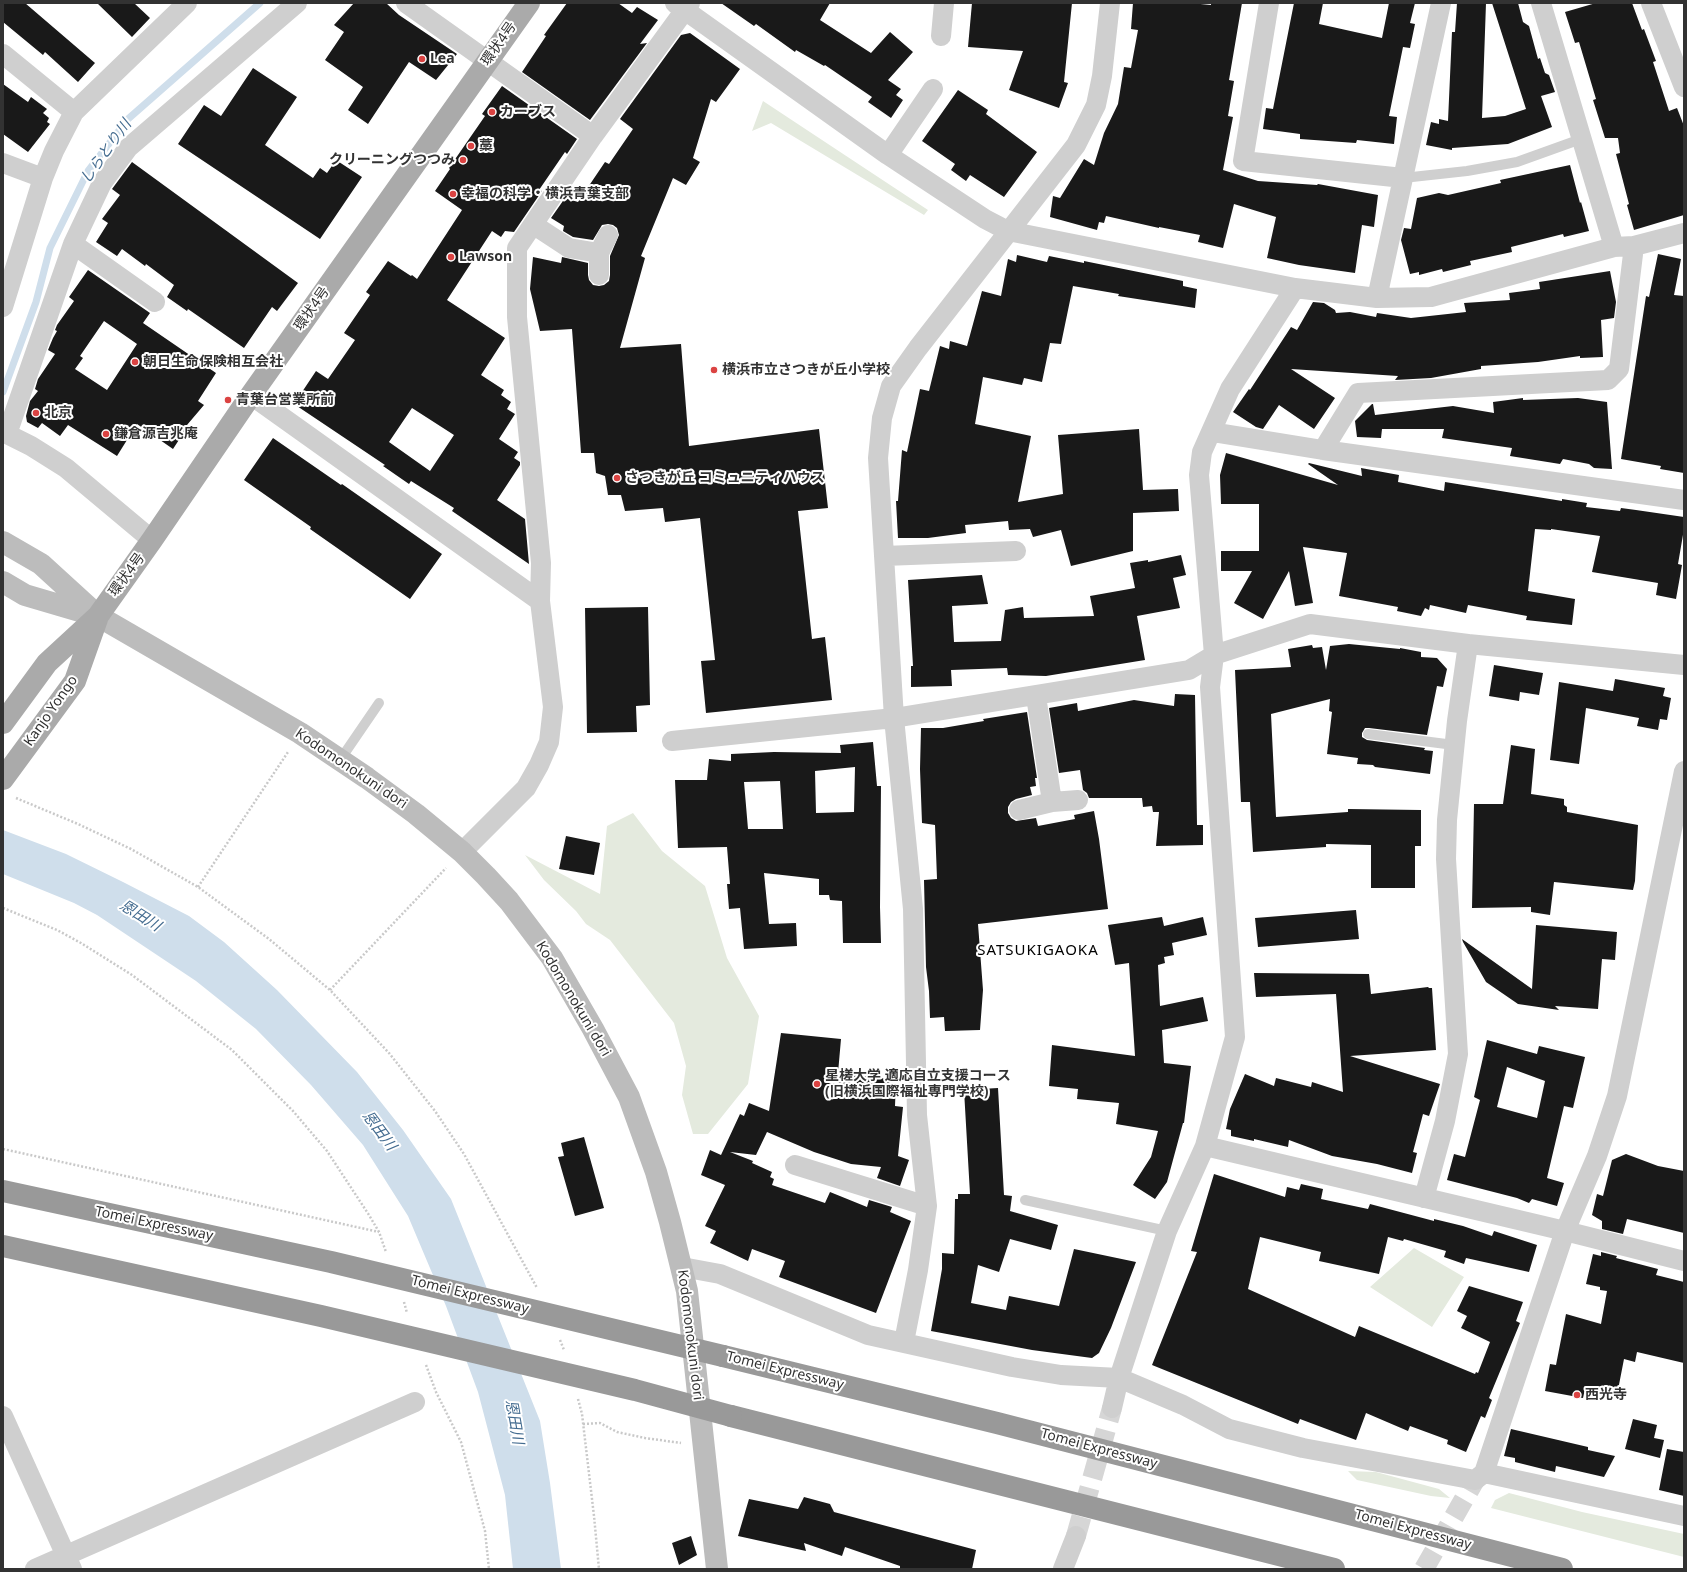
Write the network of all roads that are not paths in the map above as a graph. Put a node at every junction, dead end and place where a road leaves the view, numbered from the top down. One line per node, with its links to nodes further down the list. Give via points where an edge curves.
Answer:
1 (187, 3): 17 (street)
2 (297, 3): 28 (street, via 128,148 102,183)
3 (406, 3): 14 (street)
4 (529, 3): 14 (main road, 環状4号)
5 (944, 3): 12 (street)
6 (1110, 3): 25 (street, via 1102,76 1096,105 1076,145)
7 (1269, 3): 23 (street, via 1243,161)
8 (1441, 3): 23 (street)
9 (1541, 3): 19 (street)
10 (1651, 3): 15 (street)
11 (683, 5): 18 (street); 20 (street)
12 (941, 36)
13 (3, 54): 17 (street)
14 (487, 62): 18 (street); 37 (main road, 環状4号)
15 (1684, 87)
16 (933, 89): 20 (street)
17 (74, 112): 22 (street)
18 (593, 136): 24 (street)
19 (1581, 139): 23 (lane, via 1517,162); 30 (street)
20 (888, 155): 25 (street, via 985,219)
21 (3, 163): 22 (street)
22 (43, 178): 36 (street)
23 (1403, 178): 34 (street)
24 (534, 225): 31 (street, via 569,248); 47 (street, via 518,248 517,317 541,563)
25 (1008, 231): 33 (street); 45 (street, via 891,386 882,418 878,458)
26 (1684, 233): 29 (street)
27 (608, 234): 31 (street)
28 (73, 244): 35 (street); 39 (street)
29 (1634, 246): 30 (street); 40 (street, via 1619,369 1608,380 1358,393)
30 (1614, 248): 34 (street, via 1431,297)
31 (600, 253): 32 (street)
32 (599, 274)
33 (1295, 288): 34 (street); 38 (street, via 1230,389)
34 (1377, 298)
35 (155, 302)
36 (3, 307)
37 (251, 395): 42 (main road, 環状4号); 47 (street)
38 (1212, 432): 40 (street); 50 (street, via 1202,452 1199,475)
39 (5, 433): 42 (street, via 66,468)
40 (1323, 450): 41 (street)
41 (1684, 500)
42 (152, 540): 48 (main road, 環状4号)
43 (3, 542): 48 (main road, Kodomonokuni dori, via 41,564)
44 (1005, 546): 45 (street)
45 (884, 556): 54 (street)
46 (3, 582): 48 (main road, Kodomonokuni dori, via 25,595)
47 (540, 601): 65 (street, via 553,707 549,742 526,788)
48 (98, 616): 55 (main road, via 47,662); 59 (main road, Kodomonokuni dori, via 300,733); 61 (main road, Kanjo Yongo, via 75,681)
49 (1468, 644): 50 (street, via 1310,624); 51 (street); 58 (street)
50 (1214, 655): 52 (street, via 1189,670); 66 (street, via 1210,687 1235,1036)
51 (1684, 665)
52 (1036, 696): 54 (street); 63 (street)
53 (379, 703): 59 (lane)
54 (894, 718): 57 (street); 71 (street, via 913,909 917,1115)
55 (3, 723)
56 (1368, 734): 58 (lane)
57 (672, 741)
58 (1454, 745): 69 (street, via 1446,859 1458,1054 1445,1121)
59 (340, 760): 65 (main road, Kodomonokuni dori, via 416,814)
60 (1684, 771): 73 (street, via 1617,1096 1597,1156)
61 (3, 779)
62 (1078, 800): 63 (street)
63 (1052, 802): 64 (street)
64 (1019, 810)
65 (462, 852): 76 (main road, Kodomonokuni dori, via 509,901 547,952 593,1029 629,1097 656,1172)
66 (1205, 1146): 69 (street); 72 (street)
67 (795, 1165): 71 (street)
68 (3, 1191): 90 (highway, Tomei Expressway, bridge, via 331,1262 997,1422)
69 (1424, 1198): 73 (street)
70 (1025, 1200): 72 (lane)
71 (927, 1206): 77 (street)
72 (1167, 1231): 78 (street)
73 (1565, 1231): 75 (street); 82 (street)
74 (3, 1246): 89 (highway, bridge, via 321,1316 635,1390)
75 (1684, 1261)
76 (682, 1268): 77 (street, via 720,1274 868,1335); 87 (main road, Kodomonokuni dori, via 687,1291)
77 (904, 1342): 78 (street, via 1012,1367 1061,1375)
78 (1119, 1378): 80 (street); 82 (street, via 1183,1405 1229,1429 1303,1448 1475,1480)
79 (415, 1402): 85 (street)
80 (1112, 1408)
81 (3, 1416): 85 (street)
82 (1484, 1473): 83 (street)
83 (1684, 1516)
84 (1076, 1536): 88 (street)
85 (69, 1562): 86 (street)
86 (35, 1569)
87 (717, 1569)
88 (1063, 1569)
89 (1334, 1569)
90 (1562, 1569)

